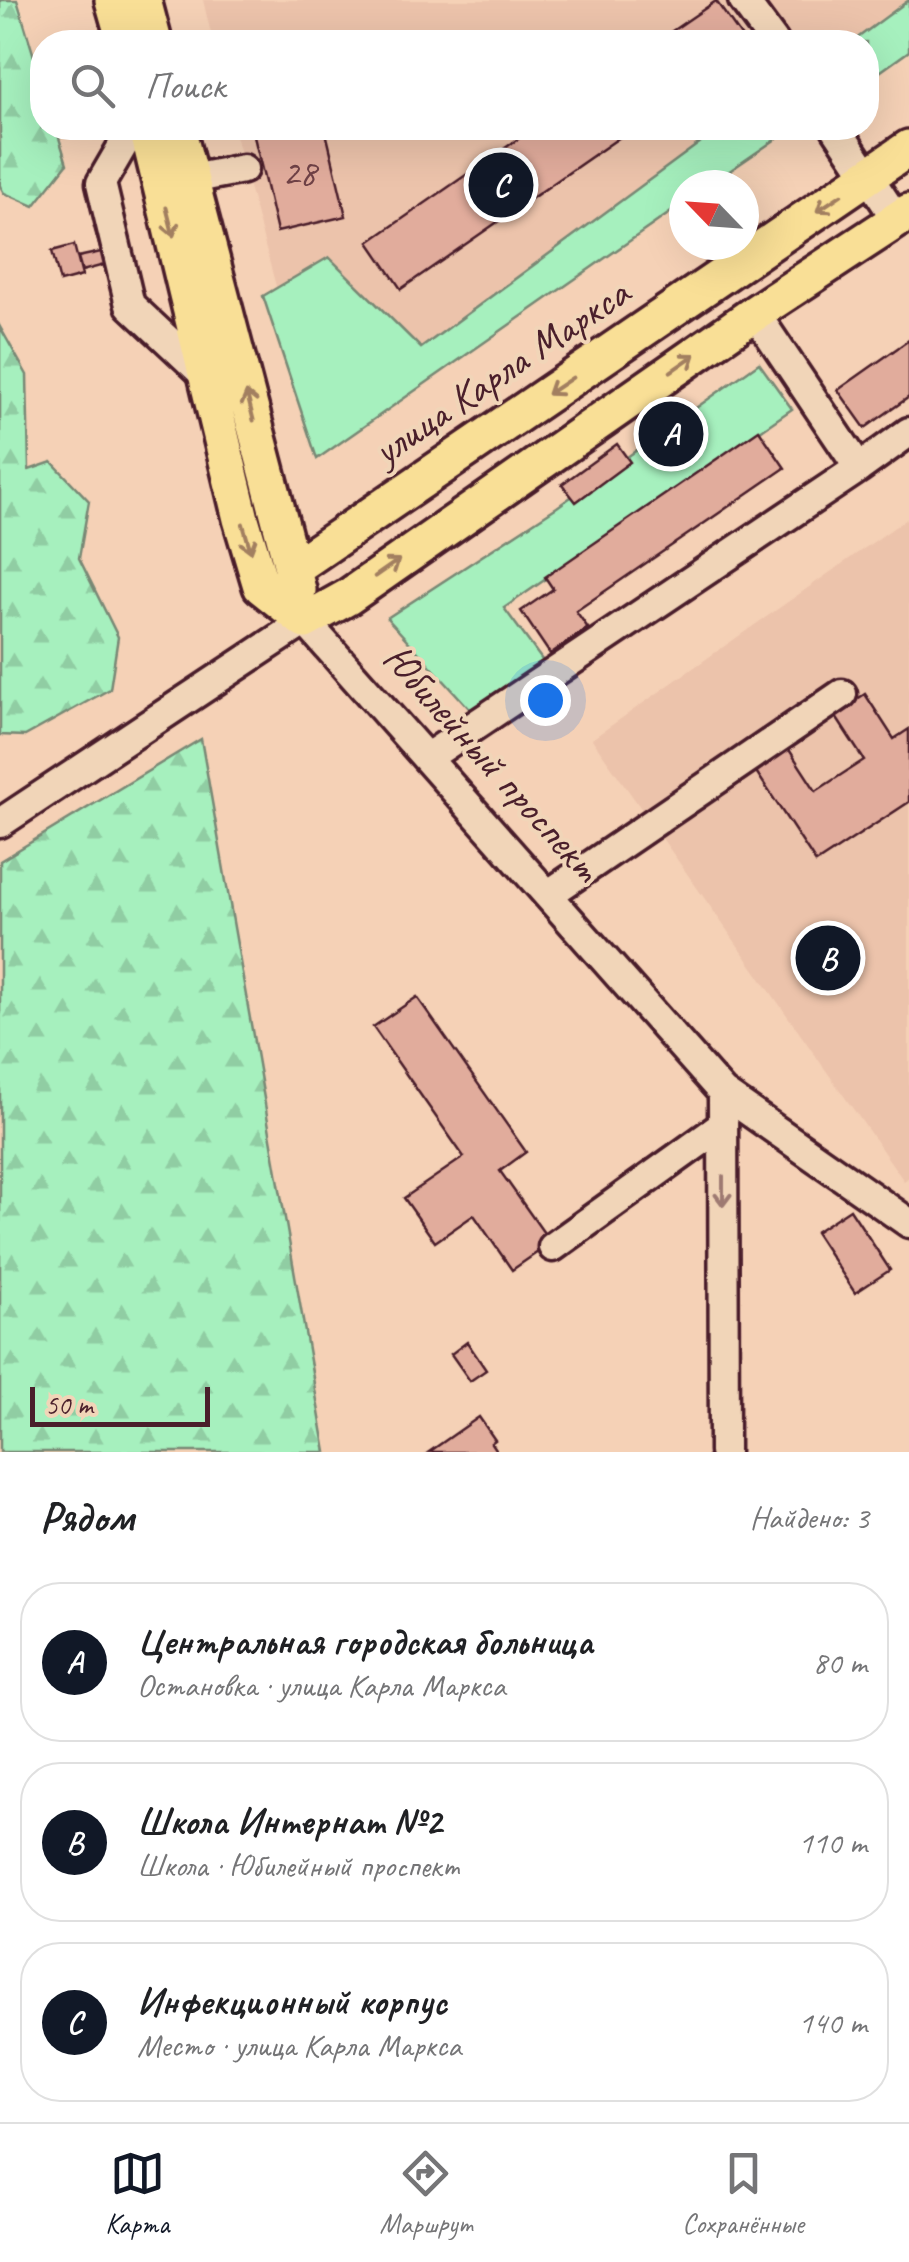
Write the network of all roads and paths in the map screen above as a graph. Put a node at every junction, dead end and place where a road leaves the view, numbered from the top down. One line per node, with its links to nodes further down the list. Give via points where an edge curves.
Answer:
1 (743, 0): 5 (street)
2 (129, 2): 3 (main road); 4 (main road)
3 (126, 30)
4 (146, 30)
5 (765, 30)
6 (126, 140): 16 (street, via 101,184 130,305)
7 (150, 140): 16 (main road, Юбилейный проспект, one-way to 16)
8 (180, 140): 13 (main road)
9 (845, 140): 12 (street)
10 (909, 148): 12 (main road, улица Карла Маркса)
11 (243, 169): 13 (street)
12 (870, 175): 14 (street); 19 (main road, улица Карла Маркса, one-way to 19)
13 (191, 179): 19 (main road, one-way to 13)
14 (903, 216): 15 (main road)
15 (755, 314): 18 (street); 20 (main road, one-way to 15, via 348,597)
16 (208, 378): 20 (main road, Юбилейный проспект, one-way to 20, via 262,586)
17 (909, 432): 18 (street)
18 (859, 468): 22 (street)
19 (292, 568): 20 (main road)
20 (305, 620): 22 (street, Юбилейный проспект); 23 (street)
21 (842, 694): 24 (street)
22 (428, 757): 24 (street, Юбилейный проспект)
23 (0, 823)
24 (549, 894): 25 (street, Юбилейный проспект)
25 (722, 1093): 26 (street); 27 (street, Юбилейный проспект)
26 (723, 1125): 28 (street); 29 (street, one-way to 29)
27 (909, 1222)
28 (553, 1247)
29 (724, 1452)

